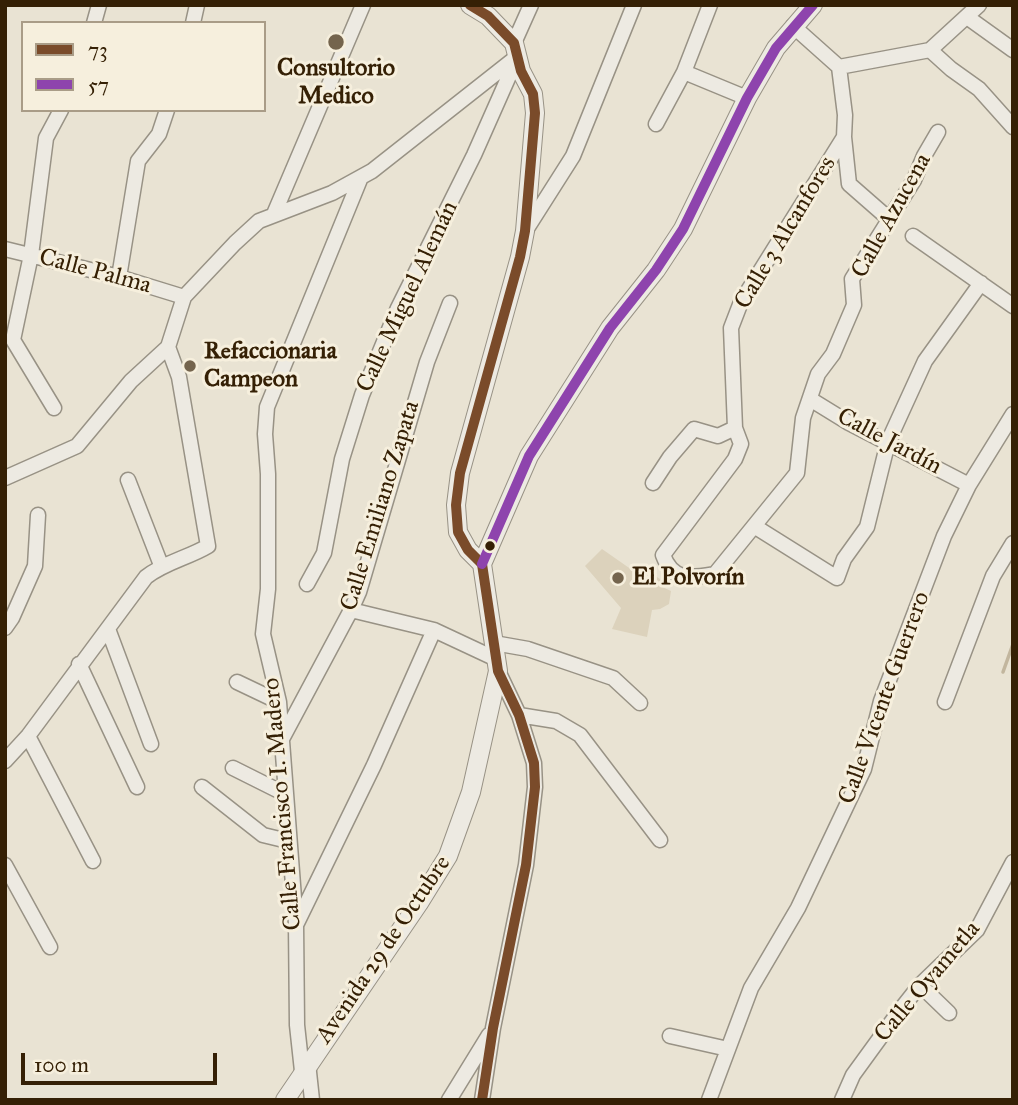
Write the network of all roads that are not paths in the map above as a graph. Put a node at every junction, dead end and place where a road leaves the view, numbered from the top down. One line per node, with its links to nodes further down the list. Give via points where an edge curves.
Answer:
1 (363, 5): 23 (street)
2 (470, 5): 10 (street, via 488,16)
3 (531, 5): 10 (street, Calle Miguel Alemán)
4 (634, 5): 25 (street, via 573,156)
5 (710, 5): 14 (street)
6 (979, 5): 8 (street)
7 (806, 7): 9 (street)
8 (967, 17): 11 (street); 12 (street)
9 (793, 26): 13 (street); 15 (street)
10 (516, 50): 22 (street); 25 (street, via 533,94 535,113); 51 (street, Calle Miguel Alemán, via 474,156 398,308 362,395 342,459 324,553)
11 (930, 50): 13 (street); 19 (street, via 979,89)
12 (1013, 51)
13 (839, 66): 21 (street)
14 (684, 72): 15 (street); 18 (street)
15 (747, 98): 49 (street, via 683,229 610,328 530,456)
16 (60, 112): 28 (street, via 46,138)
17 (166, 112): 29 (street, via 159,134 138,161)
18 (656, 124)
19 (1013, 127)
20 (938, 132): 24 (street, Calle Azucena)
21 (844, 137): 24 (street, via 849,184); 39 (street, Calle 3 Alcanfores, via 741,302 731,328)
22 (361, 177): 23 (street); 59 (street, Calle Francisco I. Madero, via 267,407 268,589 263,634)
23 (274, 214): 31 (street, via 234,243)
24 (889, 219): 36 (street, Calle Azucena, via 852,279 854,305)
25 (525, 231): 49 (street, via 460,473 458,532)
26 (913, 236): 30 (street)
27 (5, 249): 28 (street, Calle Palma)
28 (32, 255): 29 (street, Calle Palma); 34 (street)
29 (119, 276): 31 (street, Calle Palma)
30 (981, 284): 33 (street); 40 (street, via 925,360)
31 (184, 297): 35 (street)
32 (450, 303): 52 (street, Calle Emiliano Zapata, via 426,362)
33 (1013, 306)
34 (9, 339): 37 (street)
35 (168, 347): 41 (street, via 131,381 77,446); 50 (street, via 179,377 208,545)
36 (810, 399): 40 (street, Calle Jardín); 46 (street, Calle Azucena, via 803,418 797,473)
37 (54, 408)
38 (1013, 414): 44 (street, Calle Vicente Guerrero)
39 (735, 428): 43 (street, via 718,436 694,429); 48 (street, Calle 3 Alcanfores, via 741,444 735,459)
40 (888, 442): 44 (street, Calle Jardín); 46 (street, via 867,527 844,559 837,578)
41 (5, 478)
42 (128, 480): 50 (street)
43 (653, 483)
44 (969, 485): 82 (street, Calle Vicente Guerrero, via 944,536 881,701 863,769 798,908 751,988)
45 (38, 515): 53 (street, via 35,566)
46 (754, 526): 48 (street, Calle Azucena, via 715,574 680,576 667,567)
47 (1013, 543): 60 (street, via 993,576)
48 (663, 555)
49 (482, 564): 56 (street)
50 (162, 565): 54 (street, via 146,577)
51 (307, 584)
52 (351, 610): 55 (street); 64 (street, Calle Emiliano Zapata)
53 (5, 628)
54 (108, 629): 57 (street); 65 (street)
55 (434, 629): 56 (street); 76 (street)
56 (496, 658): 61 (street, via 528,649 613,678); 62 (street); 83 (street, Avenida 29 de Octubre, via 471,792 448,856)
57 (79, 664): 63 (street); 68 (street)
58 (237, 682): 59 (street)
59 (279, 702): 64 (street, Calle Francisco I. Madero)
60 (945, 702)
61 (640, 703)
62 (519, 715): 71 (street, via 556,722 580,735); 80 (street, via 534,763 535,788 526,865)
63 (28, 736): 66 (street); 73 (street)
64 (282, 741): 70 (street, Calle Francisco I. Madero)
65 (151, 744)
66 (5, 761)
67 (233, 768): 70 (street, via 277,790)
68 (136, 787)
69 (202, 787): 72 (street, via 263,835)
70 (284, 788): 72 (street, Calle Francisco I. Madero)
71 (660, 840)
72 (288, 841): 76 (street, Calle Francisco I. Madero)
73 (93, 861)
74 (5, 865): 77 (street)
75 (1011, 872): 78 (street, Calle Oyametla, via 977,930)
76 (296, 924): 83 (street, Calle Francisco I. Madero, via 296,1013)
77 (50, 947)
78 (920, 985): 79 (street); 89 (street, Calle Oyametla, via 853,1075)
79 (949, 1013)
80 (493, 1028): 84 (street); 87 (street)
81 (670, 1036): 82 (street)
82 (728, 1049): 88 (street, Calle Vicente Guerrero)
83 (305, 1067): 85 (street, Avenida 29 de Octubre); 86 (street, Calle Francisco I. Madero)
84 (486, 1098)
85 (285, 1100)
86 (312, 1100)
87 (449, 1100)
88 (709, 1100)
89 (842, 1100)

